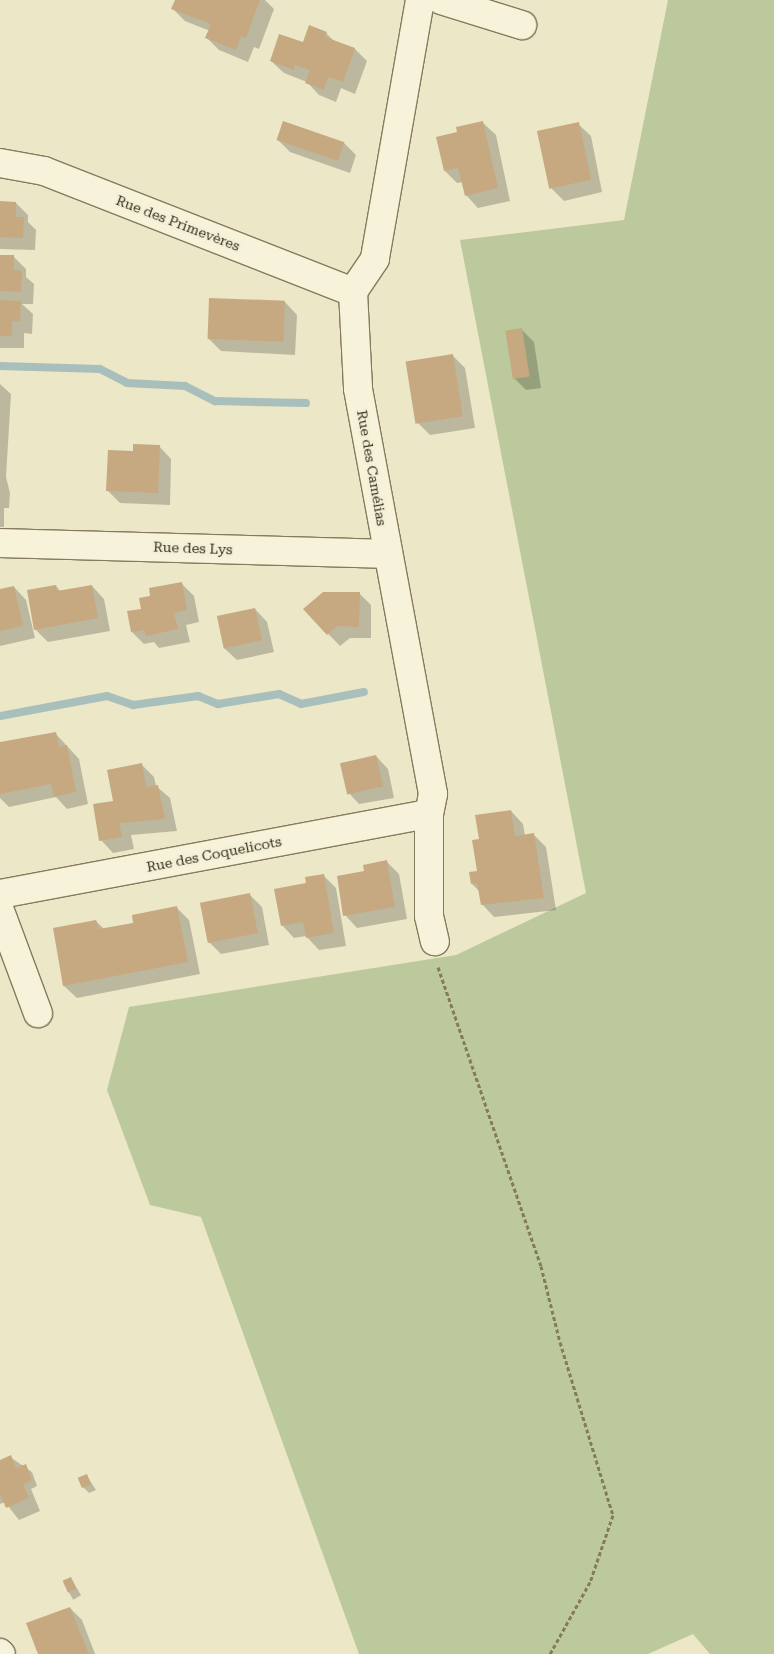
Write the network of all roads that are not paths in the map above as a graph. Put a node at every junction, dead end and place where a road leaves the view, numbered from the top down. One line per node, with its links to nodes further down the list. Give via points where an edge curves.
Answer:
1 (420, 0): 5 (street, via 375,259)
2 (441, 0): 3 (street)
3 (522, 25)
4 (0, 163): 5 (street, Rue des Primevères, via 44,171)
5 (353, 292): 7 (street, Rue des Camélias, via 358,389)
6 (0, 543): 7 (street, Rue des Lys)
7 (386, 554): 8 (street, Rue des Camélias, via 433,794)
8 (428, 814): 9 (street, Rue des Coquelicots); 11 (street, Rue des Camélias, via 429,916)
9 (0, 894)
10 (0, 911): 12 (street)
11 (435, 941)
12 (38, 1013)

